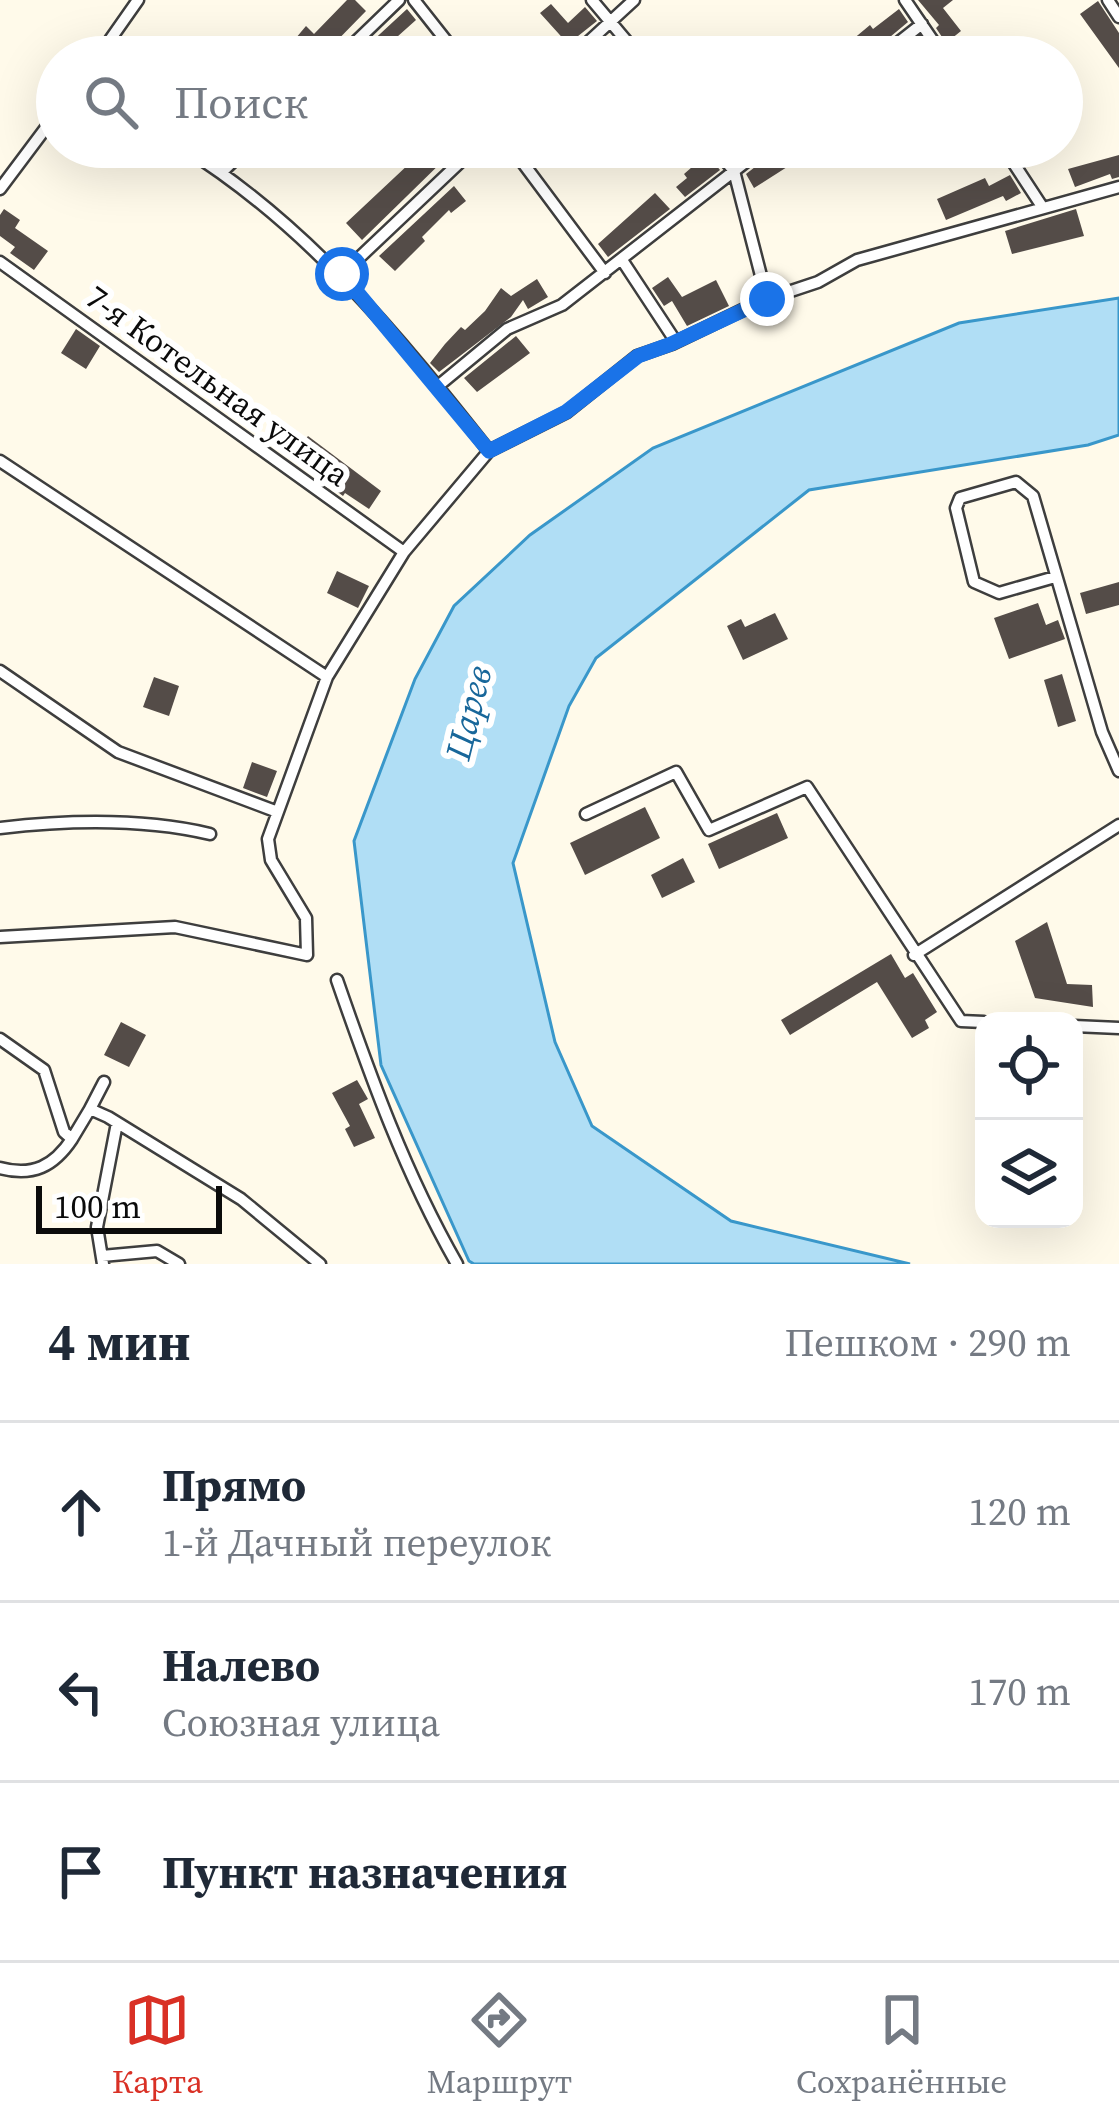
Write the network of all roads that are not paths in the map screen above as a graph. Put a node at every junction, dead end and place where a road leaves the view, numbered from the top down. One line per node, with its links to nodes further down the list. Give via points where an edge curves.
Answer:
1 (138, 0): 11 (street)
2 (399, 0): 12 (street)
3 (414, 0): 13 (street)
4 (592, 0): 9 (street)
5 (634, 0): 9 (street)
6 (905, 0): 10 (street)
7 (1108, 0): 8 (street)
8 (1119, 17)
9 (611, 21): 14 (street); 15 (street)
10 (922, 24): 16 (street); 17 (street)
11 (113, 36)
12 (362, 36)
13 (442, 36)
14 (595, 36)
15 (623, 36)
16 (907, 36)
17 (930, 36)
18 (36, 141): 29 (street)
19 (216, 168): 27 (street)
20 (226, 168): 27 (street)
21 (454, 168): 34 (street)
22 (527, 168): 33 (street)
23 (732, 168): 26 (street)
24 (738, 168): 26 (street)
25 (1017, 168): 30 (street)
26 (734, 171): 31 (street); 35 (street)
27 (222, 172): 34 (street)
28 (1119, 187): 30 (street)
29 (0, 189)
30 (1041, 206): 35 (street, via 856,260)
31 (622, 260): 33 (street); 36 (street)
32 (0, 262): 40 (street, 7-я Котельная улица)
33 (605, 272): 37 (street, via 562,305 507,329)
34 (342, 274): 37 (street)
35 (767, 299): 36 (street)
36 (676, 342): 38 (street, via 638,356 566,412)
37 (438, 386): 38 (street)
38 (489, 451): 40 (street)
39 (0, 461): 43 (street)
40 (404, 552): 43 (street)
41 (1055, 578): 41 (street, via 1026,486 960,498 974,582 999,593); 44 (street)
42 (0, 671): 45 (street, via 118,752)
43 (327, 677): 45 (street)
44 (1119, 771)
45 (275, 812): 50 (street, via 271,860 306,917 308,955 175,927)
46 (586, 814): 51 (street, via 676,772 709,830 807,787)
47 (1119, 825): 51 (street)
48 (0, 828): 49 (street, via 69,822)
49 (210, 834)
50 (0, 937)
51 (914, 955): 53 (street, via 961,1021)
52 (337, 980): 65 (street, via 380,1106)
53 (975, 1022)
54 (1083, 1026): 55 (street)
55 (1119, 1028)
56 (0, 1039): 60 (street, via 44,1070)
57 (104, 1082): 58 (street)
58 (90, 1109): 59 (street); 60 (street)
59 (117, 1123): 62 (street, via 97,1227); 64 (street, via 241,1199)
60 (72, 1139): 61 (street, via 52,1164)
61 (0, 1168)
62 (102, 1260): 63 (street, via 157,1251)
63 (179, 1264)
64 (320, 1264)
65 (457, 1264)

